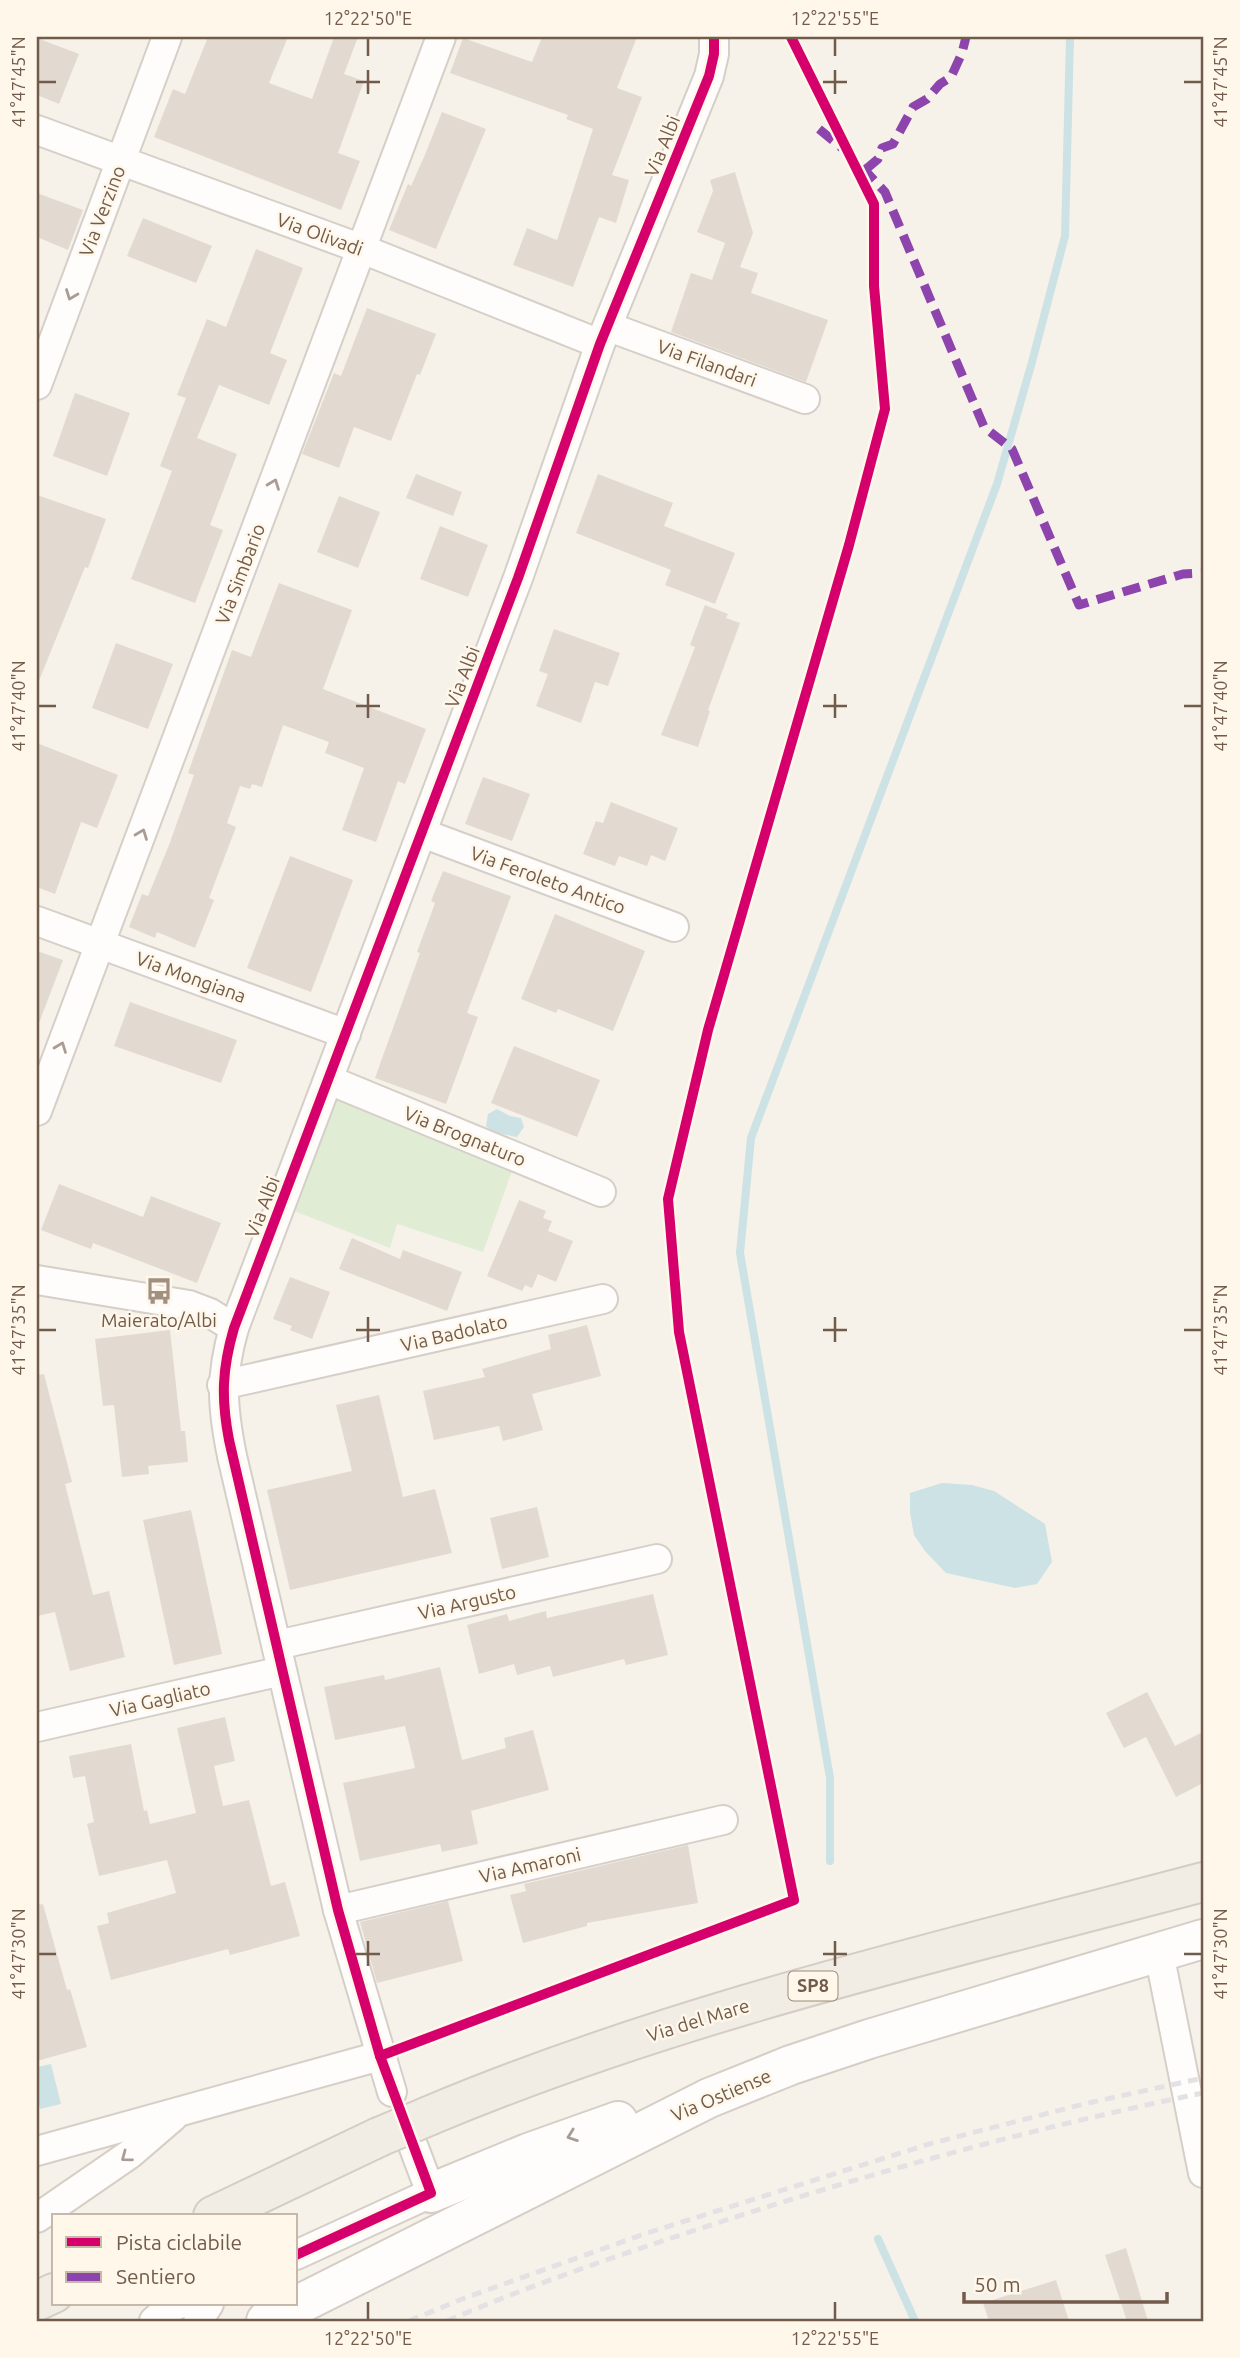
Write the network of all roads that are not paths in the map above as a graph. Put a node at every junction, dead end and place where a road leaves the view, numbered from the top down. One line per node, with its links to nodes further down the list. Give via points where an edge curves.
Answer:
1 (167, 37): 5 (street, Via Verzino)
2 (441, 37): 6 (street, Via Simbario)
3 (714, 37): 7 (street, Via Albi, via 709,76)
4 (37, 130): 5 (street, Via Olivadi)
5 (121, 162): 6 (street, Via Olivadi); 8 (street, Via Verzino, one-way to 8)
6 (362, 249): 7 (street, Via Olivadi); 13 (street, Via Simbario, one-way to 6)
7 (605, 336): 9 (street, Via Filandari); 10 (street, Via Albi)
8 (37, 385)
9 (805, 399)
10 (422, 833): 12 (street, Via Feroleto Antico); 14 (street, Via Albi)
11 (37, 921): 13 (street, Via Mongiana)
12 (674, 927)
13 (101, 944): 14 (street, Via Mongiana); 16 (street, Via Simbario, one-way to 13)
14 (346, 1034): 15 (street, Via Albi)
15 (329, 1080): 17 (street, Via Brognaturo); 20 (street, Via Albi)
16 (37, 1111)
17 (601, 1192)
18 (37, 1280): 20 (street, via 189,1305)
19 (603, 1299): 21 (street, Via Badolato)
20 (234, 1328): 21 (street, Via Albi)
21 (222, 1385): 23 (street, Via Albi, via 231,1448)
22 (657, 1559): 23 (street, Via Argusto)
23 (280, 1658): 24 (street, Via Gagliato); 27 (street, Via Albi)
24 (37, 1727)
25 (723, 1820): 27 (street, Via Amaroni)
26 (1203, 1882): 34 (main road, Via del Mare / SP8, bridge, via 729,2010 549,2068 431,2115)
27 (338, 1910): 30 (street, Via Albi)
28 (1203, 1939): 29 (main road, Via Ostiense)
29 (1159, 1953): 32 (main road, Via Ostiense, via 869,2039); 36 (street)
30 (380, 2056): 31 (street, Via Albi); 33 (street)
31 (392, 2092)
32 (709, 2098): 37 (main road, one-way to 37, via 579,2133); 41 (main road, Via Ostiense)
33 (178, 2113): 35 (street); 39 (street, one-way to 39, via 130,2154)
34 (396, 2143): 37 (street); 38 (main road, Via del Mare / SP8)
35 (37, 2151)
36 (1203, 2173)
37 (431, 2193): 40 (street)
38 (218, 2214)
39 (37, 2218)
40 (298, 2254)
41 (298, 2305)
42 (175, 2306): 45 (street)
43 (208, 2306): 46 (street)
44 (296, 2306): 47 (main road, Via Ostiense)
45 (154, 2321)
46 (198, 2321)
47 (266, 2321)

